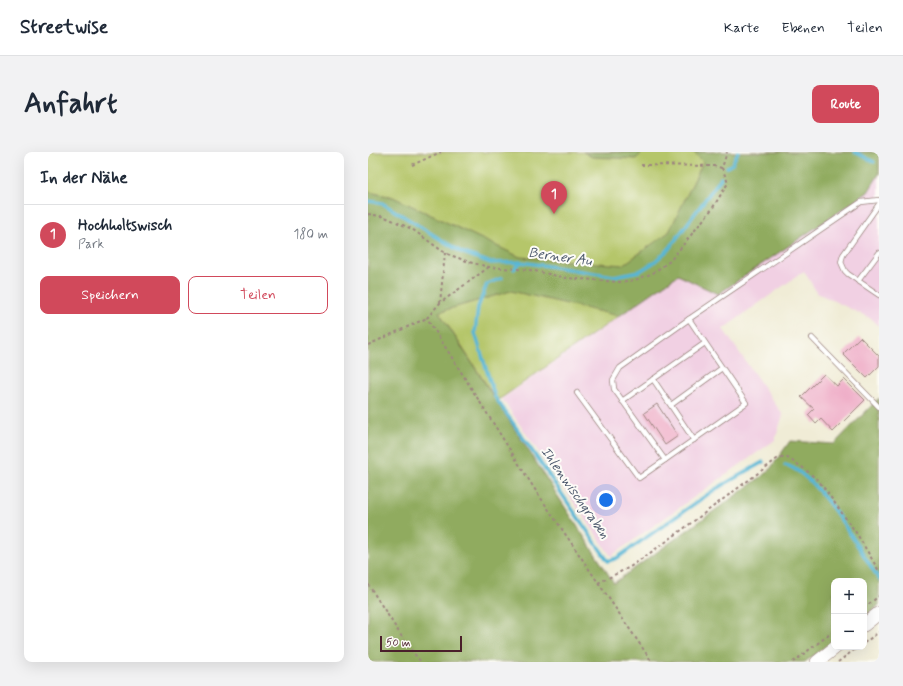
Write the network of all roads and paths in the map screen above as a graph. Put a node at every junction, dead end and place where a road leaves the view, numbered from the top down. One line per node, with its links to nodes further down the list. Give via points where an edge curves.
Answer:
1 (441, 152): 3 (path)
2 (727, 152): 5 (path)
3 (412, 165)
4 (641, 165): 5 (path)
5 (722, 168): 11 (path, via 728,183 712,209 670,261 652,273 635,280 620,282)
6 (879, 200): 16 (lane, via 861,202)
7 (879, 204): 12 (lane, via 843,255 841,262 844,271)
8 (368, 214): 10 (path, via 385,217 412,229)
9 (879, 252): 12 (lane)
10 (445, 253): 11 (path); 14 (path)
11 (489, 267): 14 (path)
12 (858, 281): 13 (lane)
13 (879, 295)
14 (440, 304): 15 (path)
15 (427, 318): 19 (path); 29 (path, via 522,469)
16 (689, 319): 18 (lane); 23 (lane, via 615,374 614,389)
17 (812, 338): 25 (lane)
18 (705, 343): 20 (lane); 21 (lane)
19 (368, 345)
20 (722, 368): 24 (lane); 26 (lane, via 746,403)
21 (653, 379): 23 (lane); 24 (lane)
22 (577, 393): 27 (lane, via 639,478)
23 (622, 400): 27 (lane)
24 (670, 405): 26 (lane)
25 (879, 407)
26 (694, 440): 27 (lane)
27 (666, 460)
28 (879, 571): 29 (path, via 857,534 818,481 786,457 777,459 630,567)
29 (598, 583): 41 (path)
30 (368, 584): 40 (path, via 407,645)
31 (879, 596): 32 (path)
32 (867, 606)
33 (879, 613): 34 (street)
34 (867, 623)
35 (831, 632): 42 (path)
36 (879, 632): 37 (path)
37 (867, 641)
38 (832, 650): 43 (street)
39 (854, 650): 44 (path)
40 (421, 662)
41 (652, 662)
42 (793, 662)
43 (817, 662)
44 (838, 662)

